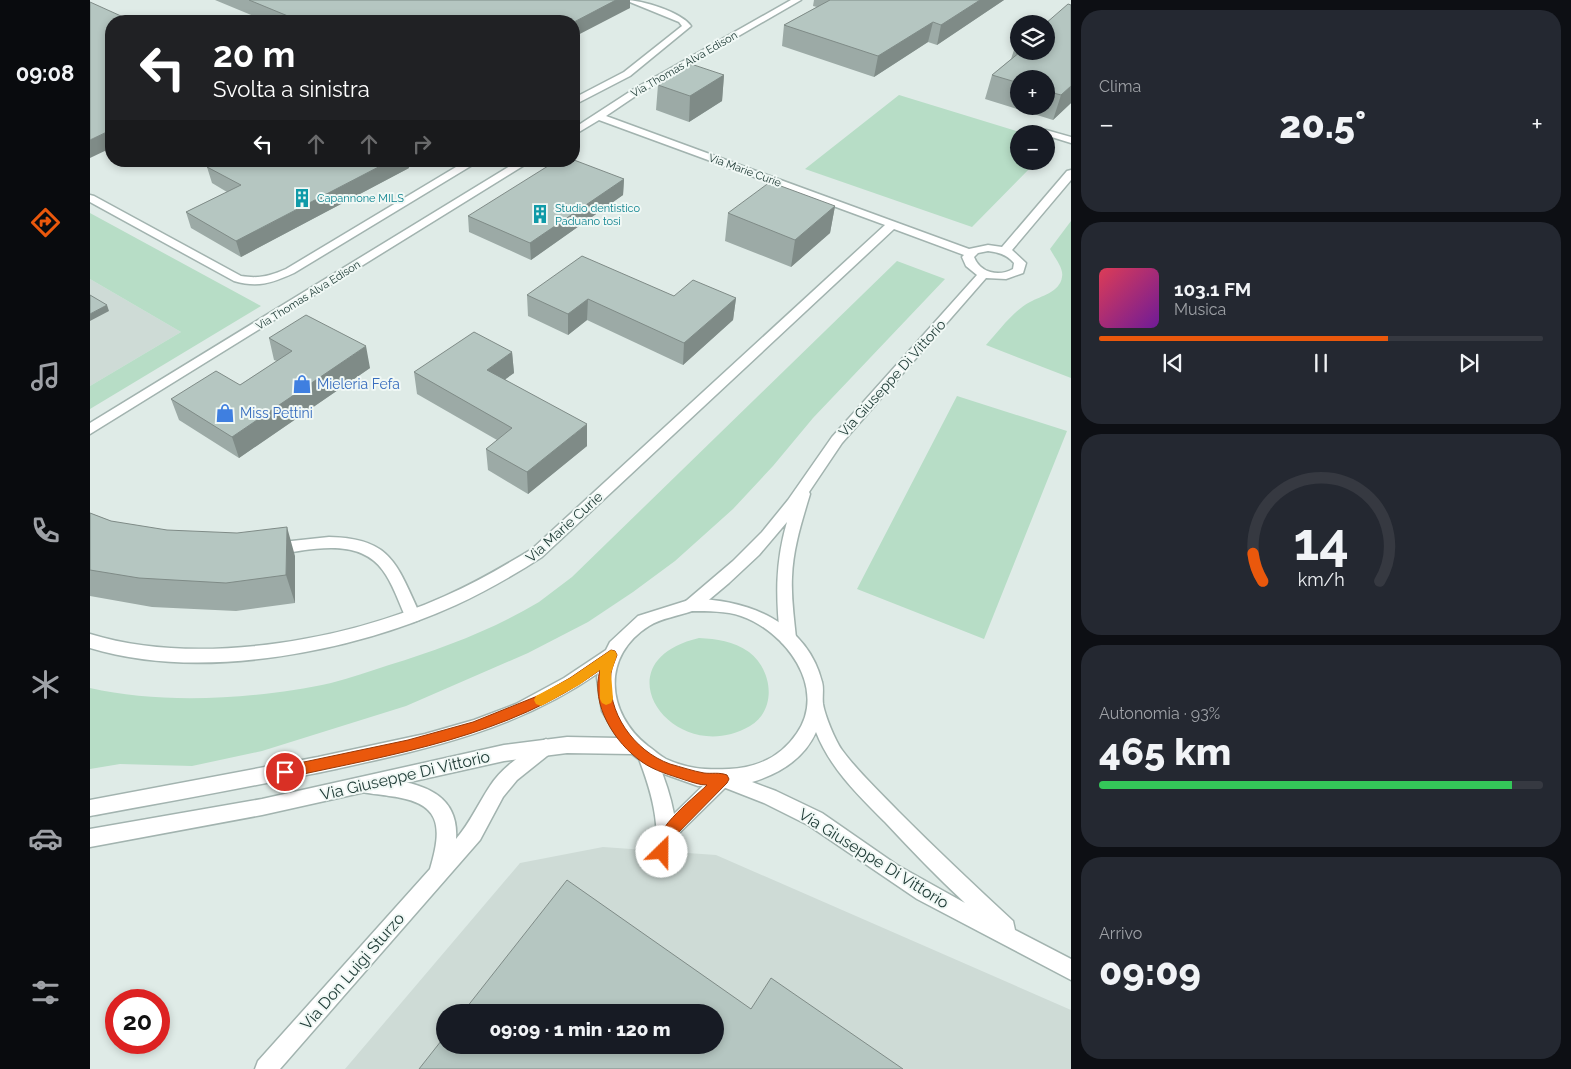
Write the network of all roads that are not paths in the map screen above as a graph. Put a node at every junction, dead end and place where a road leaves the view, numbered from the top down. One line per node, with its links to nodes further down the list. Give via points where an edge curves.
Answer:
1 (629, 0): 3 (street, via 682,20 687,26 627,74)
2 (797, 0): 4 (street, Via Thomas Alva Edison)
3 (580, 99)
4 (598, 116): 5 (street, Via Thomas Alva Edison); 12 (street, Via Marie Curie)
5 (580, 128)
6 (1055, 136): 7 (street)
7 (1071, 140)
8 (464, 167): 11 (street, via 290,271 272,280 255,282 224,272)
9 (516, 167): 16 (street, Via Thomas Alva Edison)
10 (1071, 173): 13 (street)
11 (90, 198)
12 (892, 225): 14 (street, Via Marie Curie); 20 (street, Via Marie Curie, via 537,553 509,573)
13 (1005, 251): 14 (street, via 981,248); 15 (street, via 1020,262 1019,271 1008,276)
14 (970, 253): 15 (street, via 968,257 972,266)
15 (984, 274): 17 (street, Via Giuseppe Di Vittorio, via 837,440)
16 (90, 429)
17 (805, 487): 19 (street, Via Giuseppe Di Vittorio, via 741,565); 21 (street, Via Giuseppe Di Vittorio, via 784,575)
18 (258, 551): 20 (street, via 346,543 374,553 389,568)
19 (692, 605): 21 (street, via 727,607 754,615); 23 (street, via 652,615 621,639)
20 (413, 616): 22 (street, Via Marie Curie, via 324,642 220,655 176,656)
21 (788, 638): 24 (street, via 810,670)
22 (90, 641)
23 (611, 655): 25 (street, via 605,673 608,711); 30 (street, Via Giuseppe Di Vittorio, via 544,698 475,727 408,746 267,776)
24 (816, 707): 28 (street, via 801,742 786,757 768,769); 33 (street, Via Giuseppe Di Vittorio, via 835,754 858,783 943,870)
25 (632, 746): 26 (street, Via Giuseppe Di Vittorio); 27 (street)
26 (546, 747): 29 (street, Via Giuseppe Di Vittorio, via 504,753); 32 (street, Via Don Luigi Sturzo, via 510,774 492,798 473,834)
27 (648, 759): 28 (street, via 685,775); 28 (street, via 666,813 664,843)
28 (722, 779): 33 (street, Via Giuseppe Di Vittorio, via 815,818 924,892)
29 (363, 785): 31 (street, Via Giuseppe Di Vittorio); 32 (street, Via Don Luigi Sturzo, via 414,792 441,810 447,829)
30 (90, 808)
31 (90, 838)
32 (438, 874): 35 (street, Via Don Luigi Sturzo)
33 (1022, 943): 34 (street, Via Giuseppe Di Vittorio)
34 (1071, 970)
35 (269, 1068)

